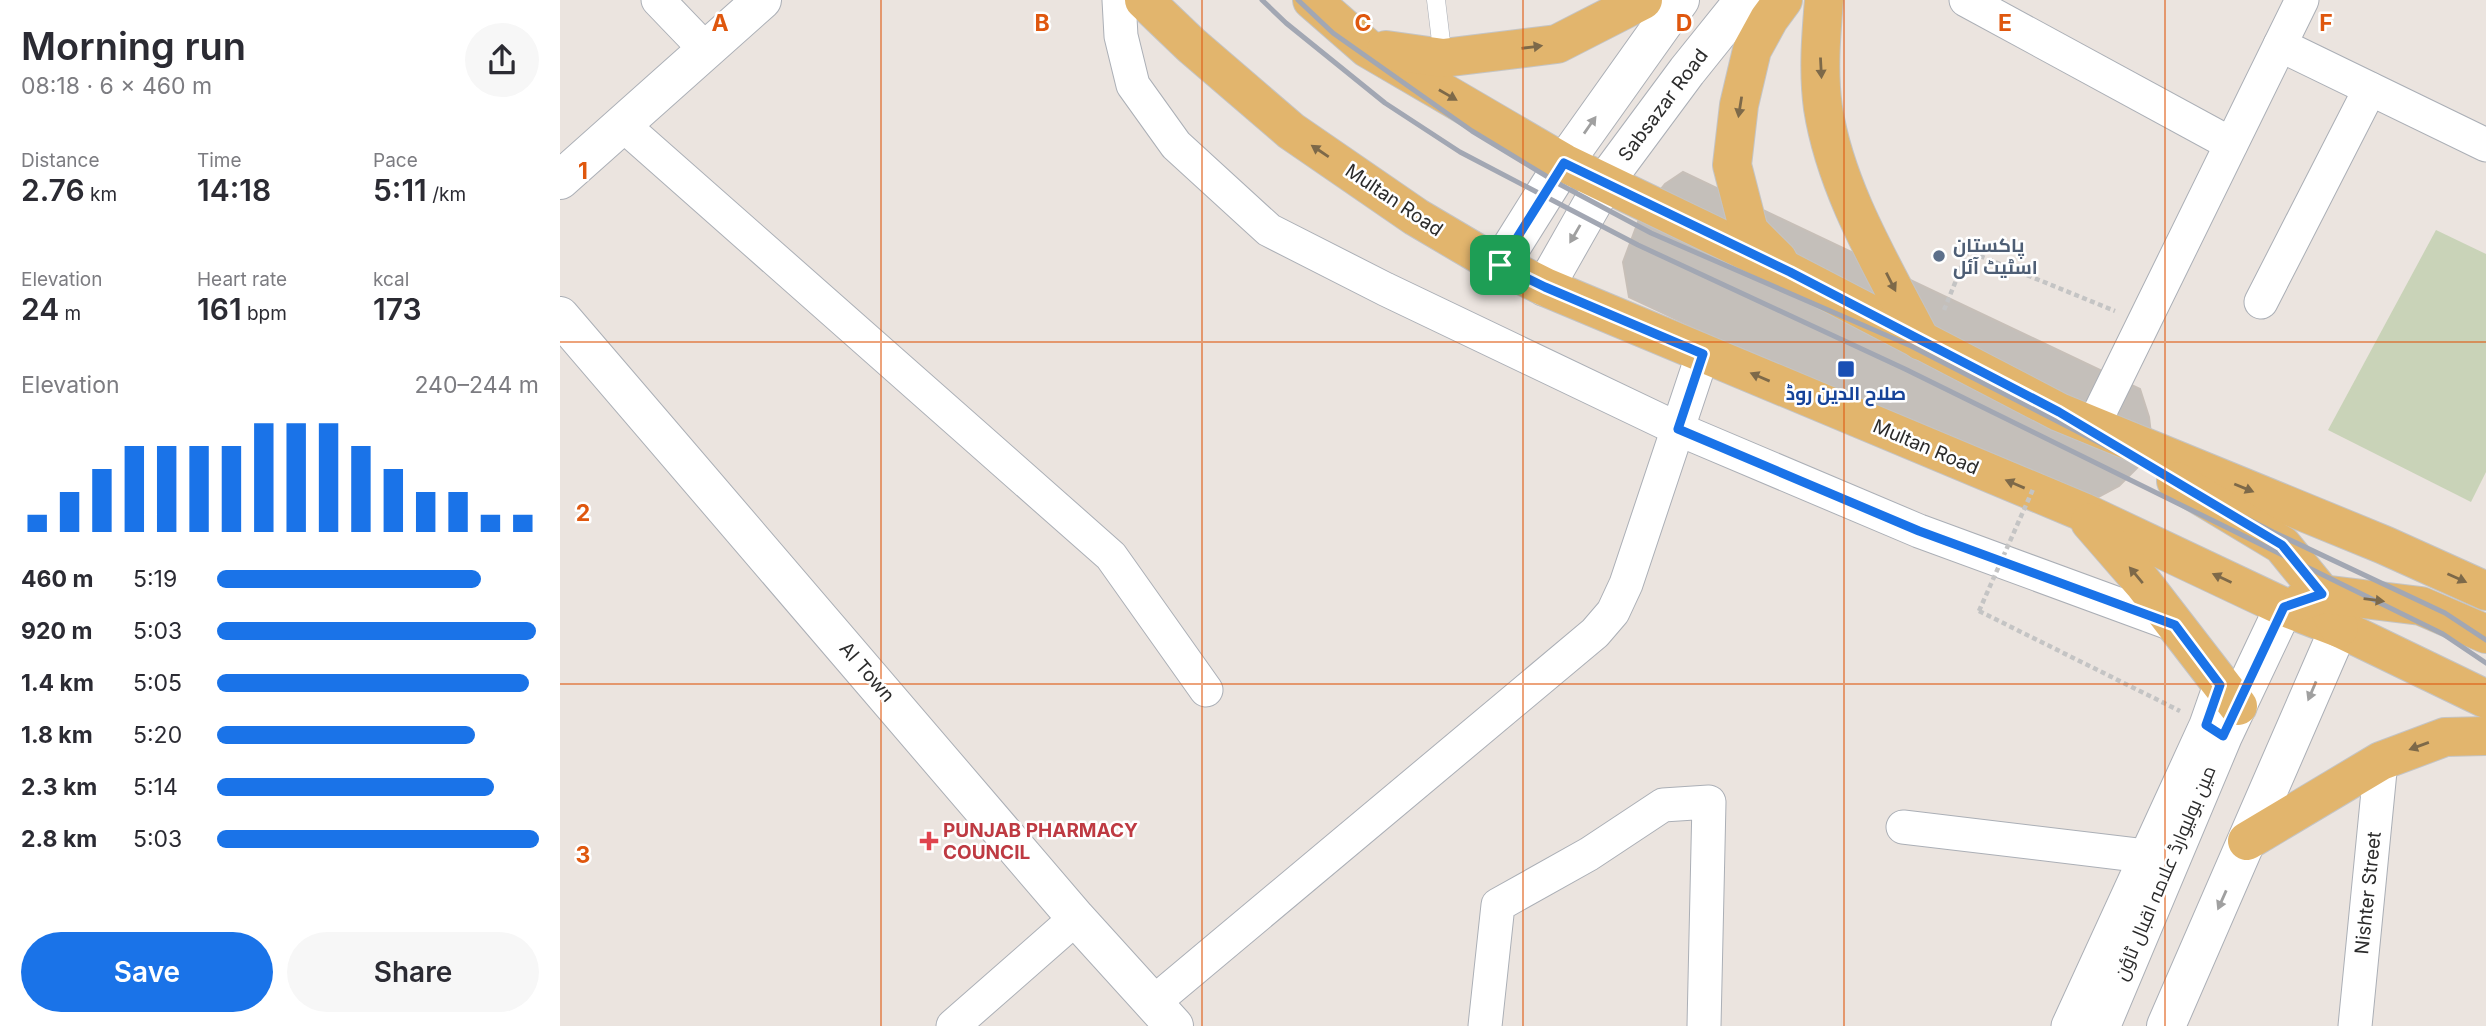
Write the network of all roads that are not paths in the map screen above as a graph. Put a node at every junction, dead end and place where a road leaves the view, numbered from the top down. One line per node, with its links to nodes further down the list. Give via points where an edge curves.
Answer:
1 (658, 0): 16 (street)
2 (762, 0): 16 (main road)
3 (1119, 0): 33 (street, via 1121,36 1133,85 1176,145 1269,230)
4 (1144, 0): 25 (main road, Multan Road, one-way to 4, via 1416,217 1291,131)
5 (1312, 0): 15 (main road)
6 (1436, 0): 17 (lane)
7 (1643, 0): 17 (main road, one-way to 7, via 1557,44)
8 (1680, 0): 22 (main road, one-way to 8)
9 (1744, 0): 24 (main road, Sabsazar Road)
10 (1783, 0): 26 (main road, one-way to 26, via 1752,50 1732,165 1749,231)
11 (1824, 0): 30 (main road, one-way to 30, via 1820,49 1823,108 1840,174)
12 (1966, 0): 20 (street)
13 (2302, 0): 14 (street)
14 (2280, 45): 18 (street); 20 (street)
15 (1367, 48): 17 (main road); 22 (main road, one-way to 22)
16 (706, 50): 19 (main road)
17 (1443, 58)
18 (2370, 89): 21 (street); 28 (street)
19 (622, 125): 23 (main road); 41 (street, via 1111,556)
20 (2231, 144): 32 (street)
21 (2486, 145)
22 (1564, 163): 24 (main road); 25 (main road)
23 (560, 180)
24 (1605, 183): 26 (main road); 27 (main road, Sabsazar Road, one-way to 27)
25 (1500, 265): 27 (main road, Multan Road)
26 (1790, 272): 30 (main road)
27 (1545, 287): 31 (main road, Multan Road)
28 (2261, 302)
29 (560, 317): 49 (main road, AI Town)
30 (1925, 343): 32 (main road)
31 (1703, 354): 33 (street); 34 (main road, Multan Road, one-way to 31)
32 (2076, 419): 35 (main road, one-way to 35); 36 (main road, via 2282,545)
33 (1678, 429): 38 (street, via 1919,531); 50 (street, via 1626,584 1613,612 1595,633)
34 (2082, 512): 37 (main road, Multan Road, one-way to 34); 38 (main road, one-way to 34)
35 (2486, 591)
36 (2322, 594): 37 (main road); 39 (main road); 40 (main road, one-way to 40, via 2421,606)
37 (2284, 607): 39 (main road, Multan Road); 43 (main road, مین بولیوارڈ علامہ اقبال ٹاؤن)
38 (2175, 625): 43 (main road)
39 (2339, 628): 42 (main road, Multan Road); 47 (main road, one-way to 47)
40 (2486, 634)
41 (1206, 690)
42 (2486, 699)
43 (2221, 705): 48 (street); 55 (main road, مین بولیوارڈ علامہ اقبال ٹاؤن)
44 (2486, 736): 45 (main road, one-way to 45, via 2445,737)
45 (2381, 761): 47 (main road); 57 (street, Nishter Street)
46 (1903, 827): 48 (street)
47 (2247, 841): 56 (main road, one-way to 56)
48 (2145, 856): 54 (street)
49 (1076, 918): 50 (main road, AI Town); 51 (street)
50 (1164, 1014)
51 (953, 1026)
52 (1485, 1026): 53 (street, via 1498,905 1663,805 1709,802)
53 (1704, 1026)
54 (2068, 1026)
55 (2101, 1026)
56 (2166, 1026)
57 (2355, 1026)

